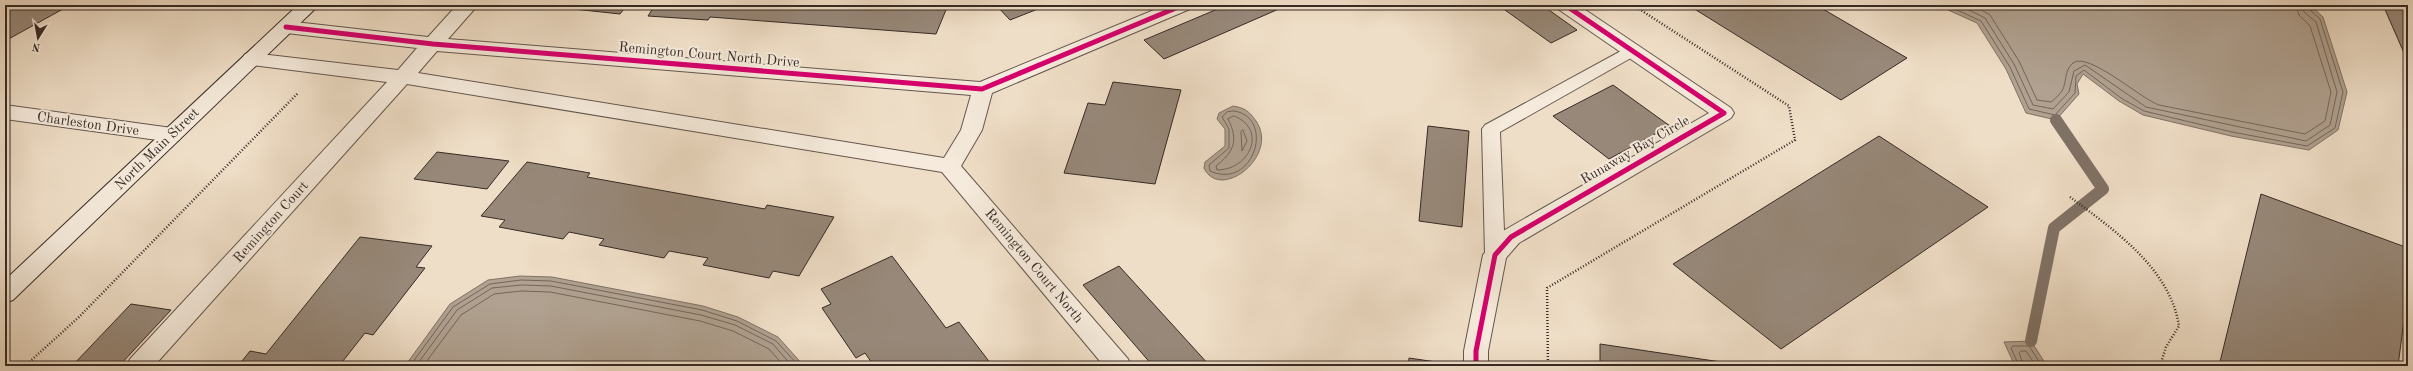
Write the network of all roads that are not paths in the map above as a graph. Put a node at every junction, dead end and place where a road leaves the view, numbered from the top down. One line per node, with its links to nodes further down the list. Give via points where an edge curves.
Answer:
1 (308, 5): 5 (street, North Main Street)
2 (468, 5): 6 (street, Remington Court)
3 (1183, 5): 10 (street)
4 (1565, 5): 7 (street, Runaway Bay Circle)
5 (286, 26): 6 (street); 8 (street, North Main Street)
6 (433, 44): 9 (street, Remington Court); 10 (street, Remington Court North Drive)
7 (1632, 50): 14 (lane, via 1491,129); 14 (street, Runaway Bay Circle, via 1724,113 1511,236)
8 (252, 59): 9 (street); 12 (street, North Main Street)
9 (403, 77): 13 (street); 16 (street, Remington Court)
10 (982, 89): 13 (street, via 980,108 973,130 961,153)
11 (5, 112): 12 (street, Charleston Drive)
12 (172, 135): 15 (street, North Main Street)
13 (950, 166): 17 (street, Remington Court North)
14 (1495, 255): 18 (street)
15 (5, 294)
16 (140, 366)
17 (1119, 366)
18 (1476, 366)

